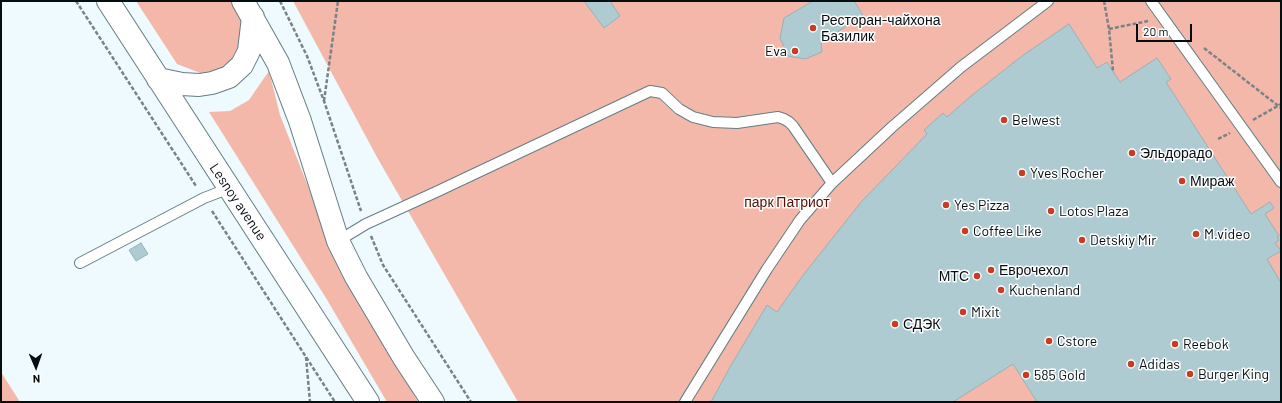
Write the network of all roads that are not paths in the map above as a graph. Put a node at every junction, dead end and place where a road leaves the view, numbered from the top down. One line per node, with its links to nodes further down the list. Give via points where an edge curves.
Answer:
1 (108, 1): 5 (main road, Lesnoy avenue)
2 (1048, 1): 7 (lane, via 961,67)
3 (1151, 1): 6 (lane)
4 (248, 9): 5 (main road, via 249,51 242,65 229,77 199,85); 9 (main road, via 278,63 300,121)
5 (158, 79): 8 (main road, Lesnoy avenue)
6 (1281, 182)
7 (832, 183): 9 (lane, via 793,126 784,119 737,123 713,122 693,117 679,109 662,93 650,91 366,224); 13 (lane, via 800,220)
8 (230, 188): 10 (lane, via 204,198); 11 (main road, Lesnoy avenue)
9 (338, 241): 12 (main road, via 356,278)
10 (80, 263)
11 (368, 402)
12 (433, 402)
13 (684, 402)

